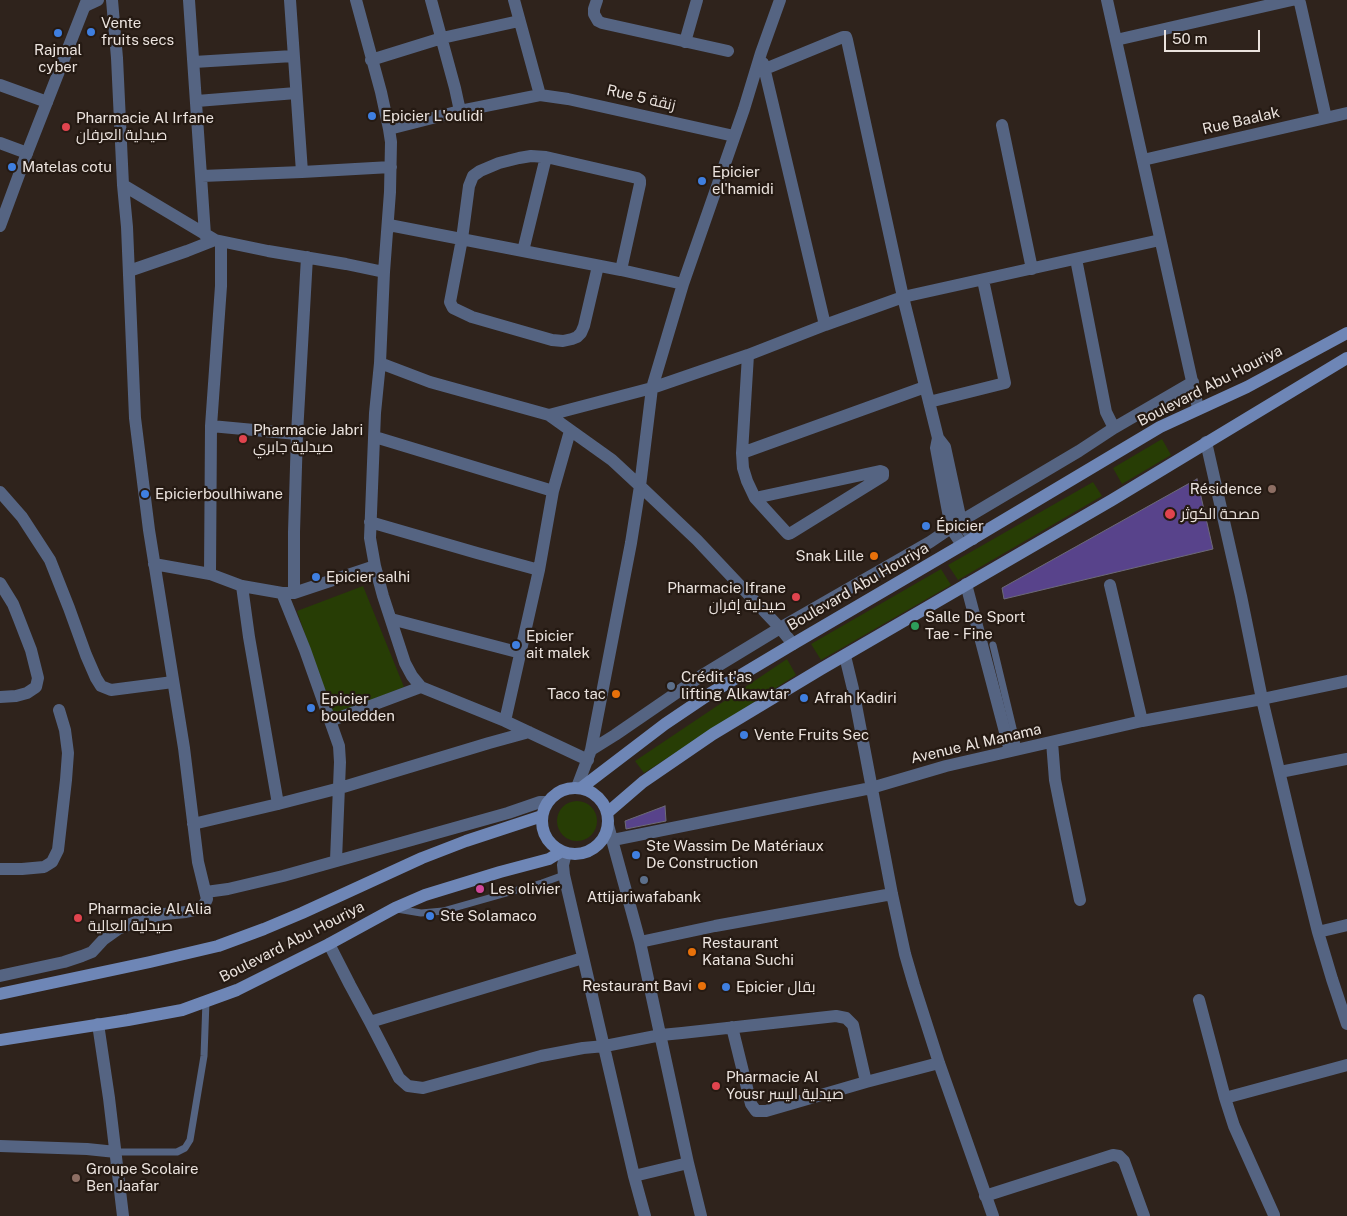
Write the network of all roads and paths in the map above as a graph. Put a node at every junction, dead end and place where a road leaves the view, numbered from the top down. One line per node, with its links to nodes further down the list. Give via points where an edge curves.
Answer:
1 (98, 0): 14 (street)
2 (112, 0): 43 (street)
3 (189, 0): 23 (street)
4 (290, 0): 21 (street)
5 (356, 0): 22 (street)
6 (431, 0): 16 (street)
7 (514, 0): 15 (street)
8 (597, 0): 18 (street, via 594,14 598,21)
9 (697, 0): 18 (street)
10 (780, 0): 20 (street)
11 (1107, 0): 17 (street)
12 (1292, 0): 17 (street)
13 (1297, 0): 32 (street)
14 (86, 3): 29 (street)
15 (520, 21): 16 (street); 27 (street)
16 (442, 38): 22 (street); 30 (street)
17 (1116, 40): 39 (street)
18 (685, 42): 19 (street)
19 (728, 51)
20 (761, 53): 24 (street); 35 (street)
21 (293, 56): 23 (street); 26 (street)
22 (371, 60): 34 (street)
23 (194, 62): 28 (street)
24 (765, 69): 59 (street, via 846,37); 60 (street)
25 (0, 85): 29 (street)
26 (296, 93): 28 (street); 41 (street)
27 (540, 95): 30 (street, Rue 5 زنقة); 35 (street, Rue 5 زنقة)
28 (197, 101): 42 (street)
29 (46, 102): 37 (street)
30 (460, 111): 34 (street, Rue 5 زنقة)
31 (1347, 113): 32 (street, Rue Baalak)
32 (1326, 118): 39 (street, Rue Baalak)
33 (1002, 125): 53 (street)
34 (389, 129): 40 (street)
35 (734, 136): 58 (street)
36 (0, 143): 37 (street)
37 (27, 153): 45 (street)
38 (546, 157): 46 (street, via 519,158 475,174 469,186); 49 (street); 54 (street, via 640,180)
39 (1143, 160): 48 (street)
40 (391, 167): 41 (street); 44 (street)
41 (302, 172): 42 (street)
42 (202, 176): 47 (street)
43 (123, 185): 47 (street); 55 (street)
44 (388, 224): 46 (street); 56 (street)
45 (0, 226)
46 (462, 238): 49 (street); 52 (street, via 450,302 453,308 472,317 552,340 563,341 581,333)
47 (214, 239): 50 (street); 55 (street); 71 (street, via 221,286)
48 (1160, 240): 51 (street); 65 (street)
49 (524, 251): 52 (street)
50 (307, 257): 56 (street); 74 (street)
51 (1076, 259): 53 (street); 72 (street, via 1106,412)
52 (598, 266): 54 (street)
53 (1032, 269): 57 (street)
54 (621, 270): 58 (street)
55 (129, 271): 85 (street, via 135,418)
56 (384, 272): 64 (street)
57 (983, 280): 59 (street); 68 (street, via 1004,383)
58 (682, 284): 67 (street)
59 (903, 297): 60 (street); 66 (street)
60 (825, 325): 62 (street)
61 (1347, 333): 69 (main road, Boulevard Abu Houriya, via 1246,387)
62 (748, 355): 67 (street); 77 (street)
63 (1347, 358): 76 (main road)
64 (380, 362): 70 (street, via 430,382); 75 (street)
65 (1193, 382): 69 (street); 72 (street)
66 (925, 387): 68 (street); 77 (street)
67 (652, 388): 70 (street); 78 (street)
68 (929, 402): 83 (street, via 938,438 945,447)
69 (1198, 408): 84 (main road, Boulevard Abu Houriya, via 1160,427)
70 (548, 414): 73 (street)
71 (211, 426): 74 (street); 88 (street)
72 (1114, 428): 83 (street)
73 (570, 431): 78 (street, via 612,460); 79 (street)
74 (297, 434): 93 (street, via 294,532)
75 (374, 437): 79 (street); 82 (street)
76 (1206, 442): 90 (main road); 104 (street)
77 (742, 453): 81 (street, via 743,468)
78 (640, 486): 95 (street, via 697,540); 112 (street)
79 (553, 491): 87 (street)
80 (0, 492): 100 (street, via 22,517 50,560 101,686 111,690)
81 (755, 498): 81 (street, via 880,471 883,472 882,476 788,534)
82 (370, 522): 86 (street); 87 (street)
83 (956, 525): 84 (street); 95 (street)
84 (967, 542): 96 (main road, Boulevard Abu Houriya)
85 (154, 564): 88 (street); 100 (street)
86 (374, 566): 93 (street); 94 (street)
87 (539, 570): 98 (street)
88 (210, 574): 92 (street)
89 (0, 583): 103 (street, via 13,604 38,678 36,687 27,693)
90 (966, 584): 99 (main road); 111 (street)
91 (1110, 585): 108 (street)
92 (242, 586): 93 (street); 119 (street)
93 (288, 593): 107 (street)
94 (391, 619): 98 (street); 102 (street, via 405,663)
95 (780, 628): 96 (street); 112 (street, via 701,676)
96 (793, 644): 116 (main road, Boulevard Abu Houriya, via 711,693)
97 (993, 645): 111 (lane)
98 (521, 653): 106 (street)
99 (845, 656): 117 (street); 121 (main road, via 700,743 643,782)
100 (173, 682): 122 (street)
101 (1347, 682): 104 (street, Avenue Al Manama)
102 (422, 686): 106 (street); 107 (street)
103 (0, 697)
104 (1262, 699): 108 (street, Avenue Al Manama); 114 (street)
105 (59, 710): 126 (street, via 68,753 58,850 52,862 44,867)
106 (505, 720): 109 (street)
107 (330, 721): 115 (street, via 338,746)
108 (1142, 721): 110 (street, Avenue Al Manama)
109 (529, 732): 112 (street); 115 (street)
110 (1052, 742): 111 (street, Avenue Al Manama); 130 (street, via 1058,796)
111 (1014, 750): 117 (street, Avenue Al Manama)
112 (589, 755): 116 (street)
113 (1347, 758): 114 (street)
114 (1280, 772): 133 (street)
115 (340, 788): 119 (street); 125 (street)
116 (579, 788): 118 (main road, via 558,791); 121 (main road, via 598,797)
117 (871, 788): 123 (street, Avenue Al Manama); 129 (street)
118 (547, 802): 120 (main road); 125 (street)
119 (278, 804): 122 (street)
120 (542, 816): 124 (main road, via 545,836); 138 (main road, Boulevard Abu Houriya, via 422,858 302,913 218,946)
121 (608, 819): 123 (street); 124 (main road, via 604,837 593,848 582,853)
122 (193, 824): 128 (street)
123 (613, 840): 134 (street)
124 (564, 852): 127 (street); 131 (main road, Boulevard Abu Houriya, via 425,895)
125 (336, 860): 128 (street, via 283,876)
126 (0, 869)
127 (564, 876): 131 (lane, via 443,911 422,913); 136 (street)
128 (206, 892): 137 (street, via 206,902 200,907 143,919 118,929 92,952 64,962)
129 (892, 894): 134 (street); 148 (street, via 914,985)
130 (1080, 900)
131 (395, 908): 135 (main road, Boulevard Abu Houriya)
132 (1347, 925): 133 (street)
133 (1318, 932): 143 (street)
134 (640, 942): 145 (street)
135 (328, 944): 140 (main road, Boulevard Abu Houriya, via 237,990); 141 (street)
136 (583, 958): 141 (street); 147 (street)
137 (0, 975)
138 (0, 994)
139 (1199, 1000): 151 (street)
140 (206, 1001): 142 (main road, Boulevard Abu Houriya, via 182,1010); 153 (lane, via 204,1056 190,1140 177,1152)
141 (370, 1022): 147 (street, via 399,1078 408,1086 423,1088 542,1056)
142 (98, 1024): 146 (main road, Boulevard Abu Houriya); 153 (street)
143 (1347, 1024)
144 (732, 1027): 145 (street); 150 (street, via 836,1016 846,1018 853,1025); 150 (street, via 751,1104 756,1111 766,1111)
145 (661, 1035): 147 (street); 154 (street)
146 (0, 1040)
147 (605, 1046): 155 (street)
148 (939, 1063): 150 (street); 156 (street)
149 (1347, 1065): 151 (street)
150 (866, 1082)
151 (1225, 1098): 157 (street, via 1234,1126)
152 (0, 1146): 153 (street)
153 (116, 1152): 158 (street)
154 (688, 1163): 155 (street); 160 (street)
155 (634, 1176): 159 (street)
156 (985, 1196): 161 (street); 162 (street, via 1113,1155 1124,1162)
157 (1274, 1215)
158 (124, 1216)
159 (645, 1216)
160 (701, 1216)
161 (993, 1216)
162 (1144, 1216)

